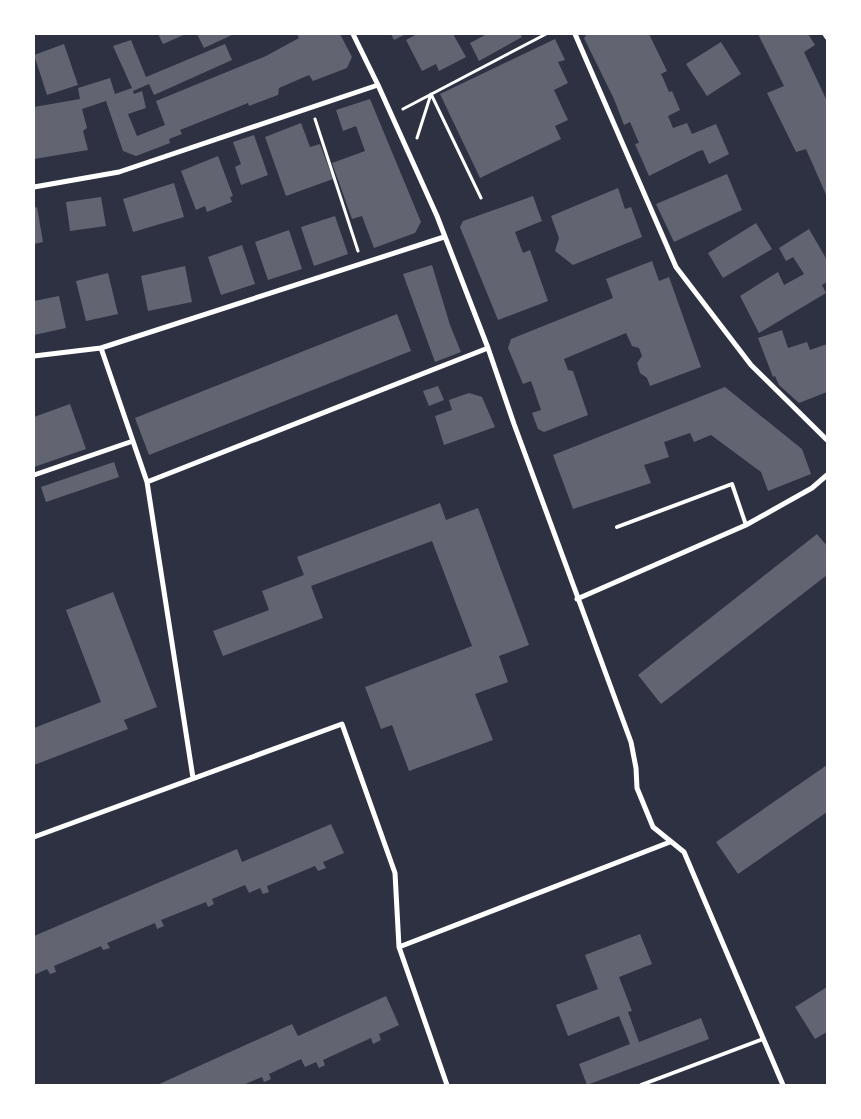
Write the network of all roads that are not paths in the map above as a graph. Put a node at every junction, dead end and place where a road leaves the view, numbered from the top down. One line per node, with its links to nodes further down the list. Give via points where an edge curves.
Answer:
1 (353, 34): 3 (street)
2 (576, 34): 9 (street, via 676,267 751,365)
3 (378, 85): 4 (street, via 119,172); 5 (street)
4 (34, 187)
5 (444, 237): 6 (street); 7 (street)
6 (101, 348): 8 (street); 10 (street)
7 (488, 348): 13 (street); 16 (street)
8 (34, 356)
9 (827, 440)
10 (133, 441): 11 (street); 13 (street)
11 (34, 475)
12 (827, 475): 14 (street, via 812,488)
13 (147, 482): 17 (street)
14 (746, 525): 15 (lane, via 732,484); 16 (street)
15 (618, 527)
16 (578, 599): 19 (street, via 631,742 637,788 653,827)
17 (193, 778): 18 (street); 20 (street, via 342,724 395,873)
18 (34, 837)
19 (670, 842): 20 (street); 21 (street, via 684,852)
20 (399, 947): 22 (street)
21 (763, 1039): 23 (lane); 24 (street)
22 (447, 1085)
23 (641, 1085)
24 (783, 1085)

